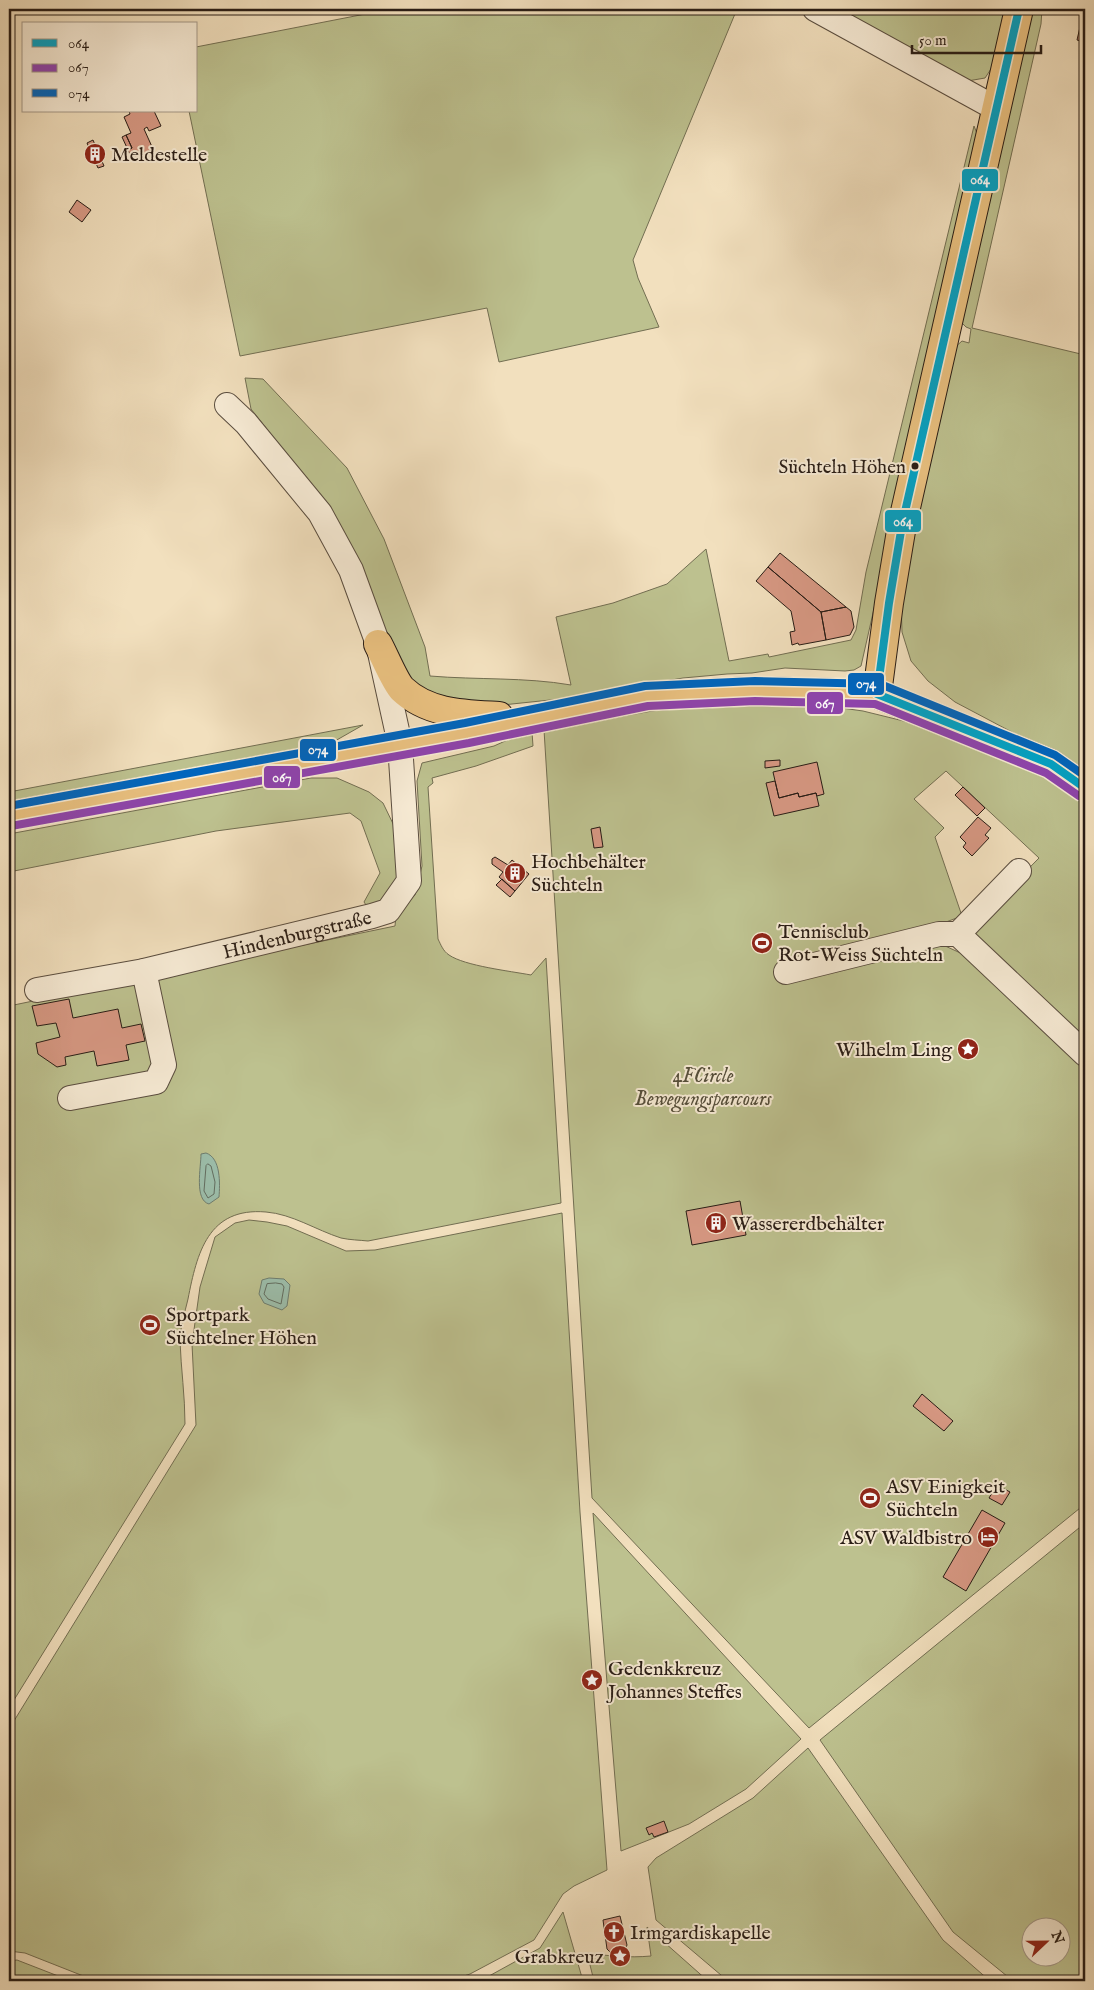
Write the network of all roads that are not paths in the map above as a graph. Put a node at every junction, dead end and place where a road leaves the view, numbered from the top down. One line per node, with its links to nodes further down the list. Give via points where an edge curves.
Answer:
1 (815, 9): 3 (street)
2 (1019, 9): 3 (main road)
3 (997, 109): 6 (main road, via 902,525)
4 (227, 405): 5 (street, Hindenburgstraße, via 246,423 320,513 351,570)
5 (378, 644): 7 (main road, via 401,689 426,705 454,713); 8 (street, Hindenburgstraße)
6 (877, 694): 7 (main road, via 755,691 647,696); 9 (main road, via 1051,764)
7 (538, 718): 8 (main road)
8 (400, 744): 10 (main road); 13 (street, Hindenburgstraße, via 409,881 388,911)
9 (1085, 788)
10 (9, 816)
11 (1019, 871): 12 (street)
12 (958, 934): 14 (street, via 939,934); 16 (street)
13 (144, 971): 15 (street, Hindenburgstraße); 17 (street, via 164,1065 156,1082)
14 (786, 972)
15 (37, 990)
16 (1085, 1054)
17 (70, 1098)

